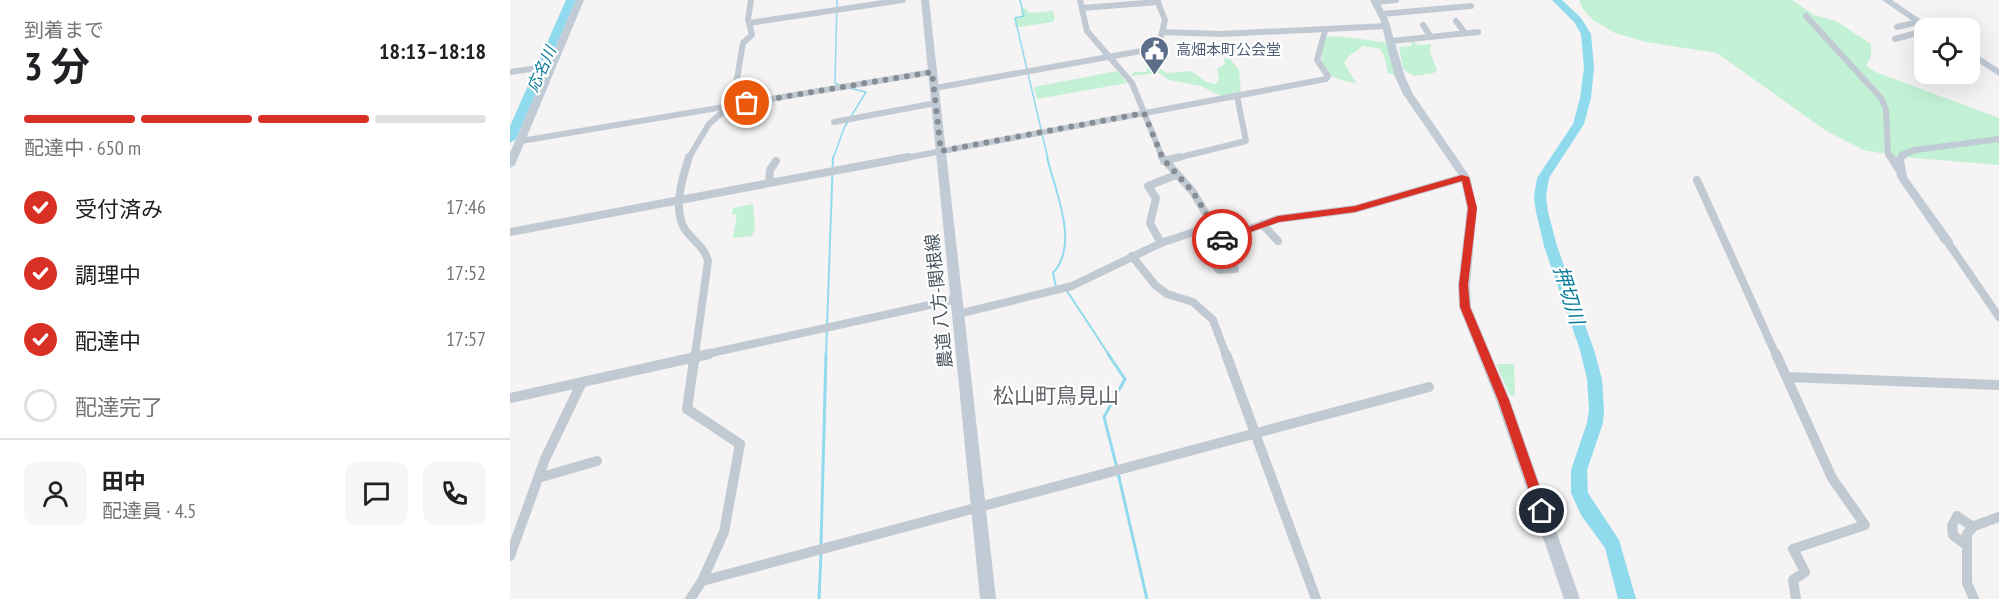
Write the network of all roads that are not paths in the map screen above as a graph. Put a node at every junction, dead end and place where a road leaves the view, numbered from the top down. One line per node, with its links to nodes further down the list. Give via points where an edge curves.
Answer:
1 (580, 0): 33 (street)
2 (751, 0): 18 (street)
3 (903, 0): 18 (street)
4 (925, 0): 36 (street, 農道 八方-関根線)
5 (1080, 0): 12 (street)
6 (1396, 0): 10 (street)
7 (1423, 0): 13 (street)
8 (1886, 0): 16 (street)
9 (1158, 1): 12 (street); 24 (street, via 1164,14)
10 (1374, 1): 14 (street)
11 (1471, 6): 13 (street)
12 (1082, 8): 31 (street, via 1087,31)
13 (1429, 10): 14 (street)
14 (1382, 14): 21 (street)
15 (1806, 16): 50 (street, via 1881,98 1886,109 1888,155)
16 (1914, 19)
17 (1456, 21): 26 (street)
18 (749, 23): 41 (street, via 752,35 743,43)
19 (1914, 23): 22 (street)
20 (1423, 25): 28 (street)
21 (1387, 26): 23 (street); 30 (street)
22 (1897, 27)
23 (1325, 31): 24 (street); 39 (street, via 1317,60 1328,76 1326,79)
24 (1162, 32): 31 (street, via 1158,48)
25 (1478, 32): 26 (street)
26 (1465, 33): 28 (street)
27 (1914, 34): 29 (street)
28 (1431, 37): 30 (street)
29 (1895, 39)
30 (1391, 41): 52 (street, via 1408,94)
31 (1108, 56): 38 (street); 42 (street, via 1132,83)
32 (1981, 61): 37 (street)
33 (549, 66): 34 (street); 45 (street)
34 (534, 69): 35 (street)
35 (510, 72)
36 (932, 72): 38 (street, 農道 八方-関根線); 41 (street)
37 (1998, 72)
38 (935, 88): 40 (street, 農道 八方-関根線)
39 (1237, 96): 42 (street); 48 (street, via 1246,141)
40 (936, 103): 43 (street); 46 (street, 農道 八方-関根線)
41 (731, 106): 45 (street); 55 (street, via 713,120 694,144)
42 (1144, 113): 46 (street); 48 (street)
43 (834, 122)
44 (1999, 138): 50 (street, via 1914,150 1900,156)
45 (521, 141): 49 (street)
46 (941, 151): 54 (street); 65 (street, 農道 八方-関根線)
47 (776, 161): 54 (street)
48 (1164, 161): 51 (street)
49 (510, 165)
50 (1899, 170): 60 (street)
51 (1176, 175): 57 (street, via 1200,202); 61 (street, via 1148,186 1156,198 1150,222)
52 (1465, 177): 56 (street, via 1355,209 1304,214); 86 (street, via 1472,208 1465,307 1503,400)
53 (1697, 180): 69 (street)
54 (769, 183): 55 (street)
55 (680, 200): 58 (street); 68 (street, via 681,222 687,234 708,255)
56 (1262, 224): 57 (street, via 1221,239); 59 (street)
57 (1212, 226): 61 (street)
58 (510, 231)
59 (1278, 241)
60 (1947, 241): 67 (street)
61 (1161, 243): 63 (street)
62 (1204, 252): 64 (street, via 1219,270)
63 (1132, 255): 66 (street, via 1064,289); 74 (street, via 1155,285 1167,294 1193,302 1213,321)
64 (1235, 269)
65 (957, 299): 66 (street, 農道 八方-関根線); 68 (street)
66 (958, 314): 77 (street, 農道 八方-関根線)
67 (1999, 317)
68 (693, 357): 70 (street); 82 (street, via 687,409 740,444 724,532)
69 (1787, 377): 71 (street); 87 (street, via 1832,478 1865,525 1793,549 1805,572 1793,580)
70 (582, 382): 73 (street); 76 (street)
71 (1999, 386)
72 (1429, 387): 74 (street)
73 (510, 398)
74 (1255, 432): 77 (street); 85 (street)
75 (597, 461): 76 (street)
76 (538, 478): 81 (street)
77 (979, 507): 82 (street); 84 (street, 農道 八方-関根線)
78 (1999, 517): 79 (street)
79 (1973, 527): 80 (street, via 1967,534); 80 (street, via 1957,516 1952,526 1953,535)
80 (1966, 545): 88 (street, via 1967,583)
81 (510, 556)
82 (702, 581): 83 (street)
83 (690, 599)
84 (988, 599)
85 (1316, 599)
86 (1572, 599)
87 (1796, 599)
88 (1974, 599)

